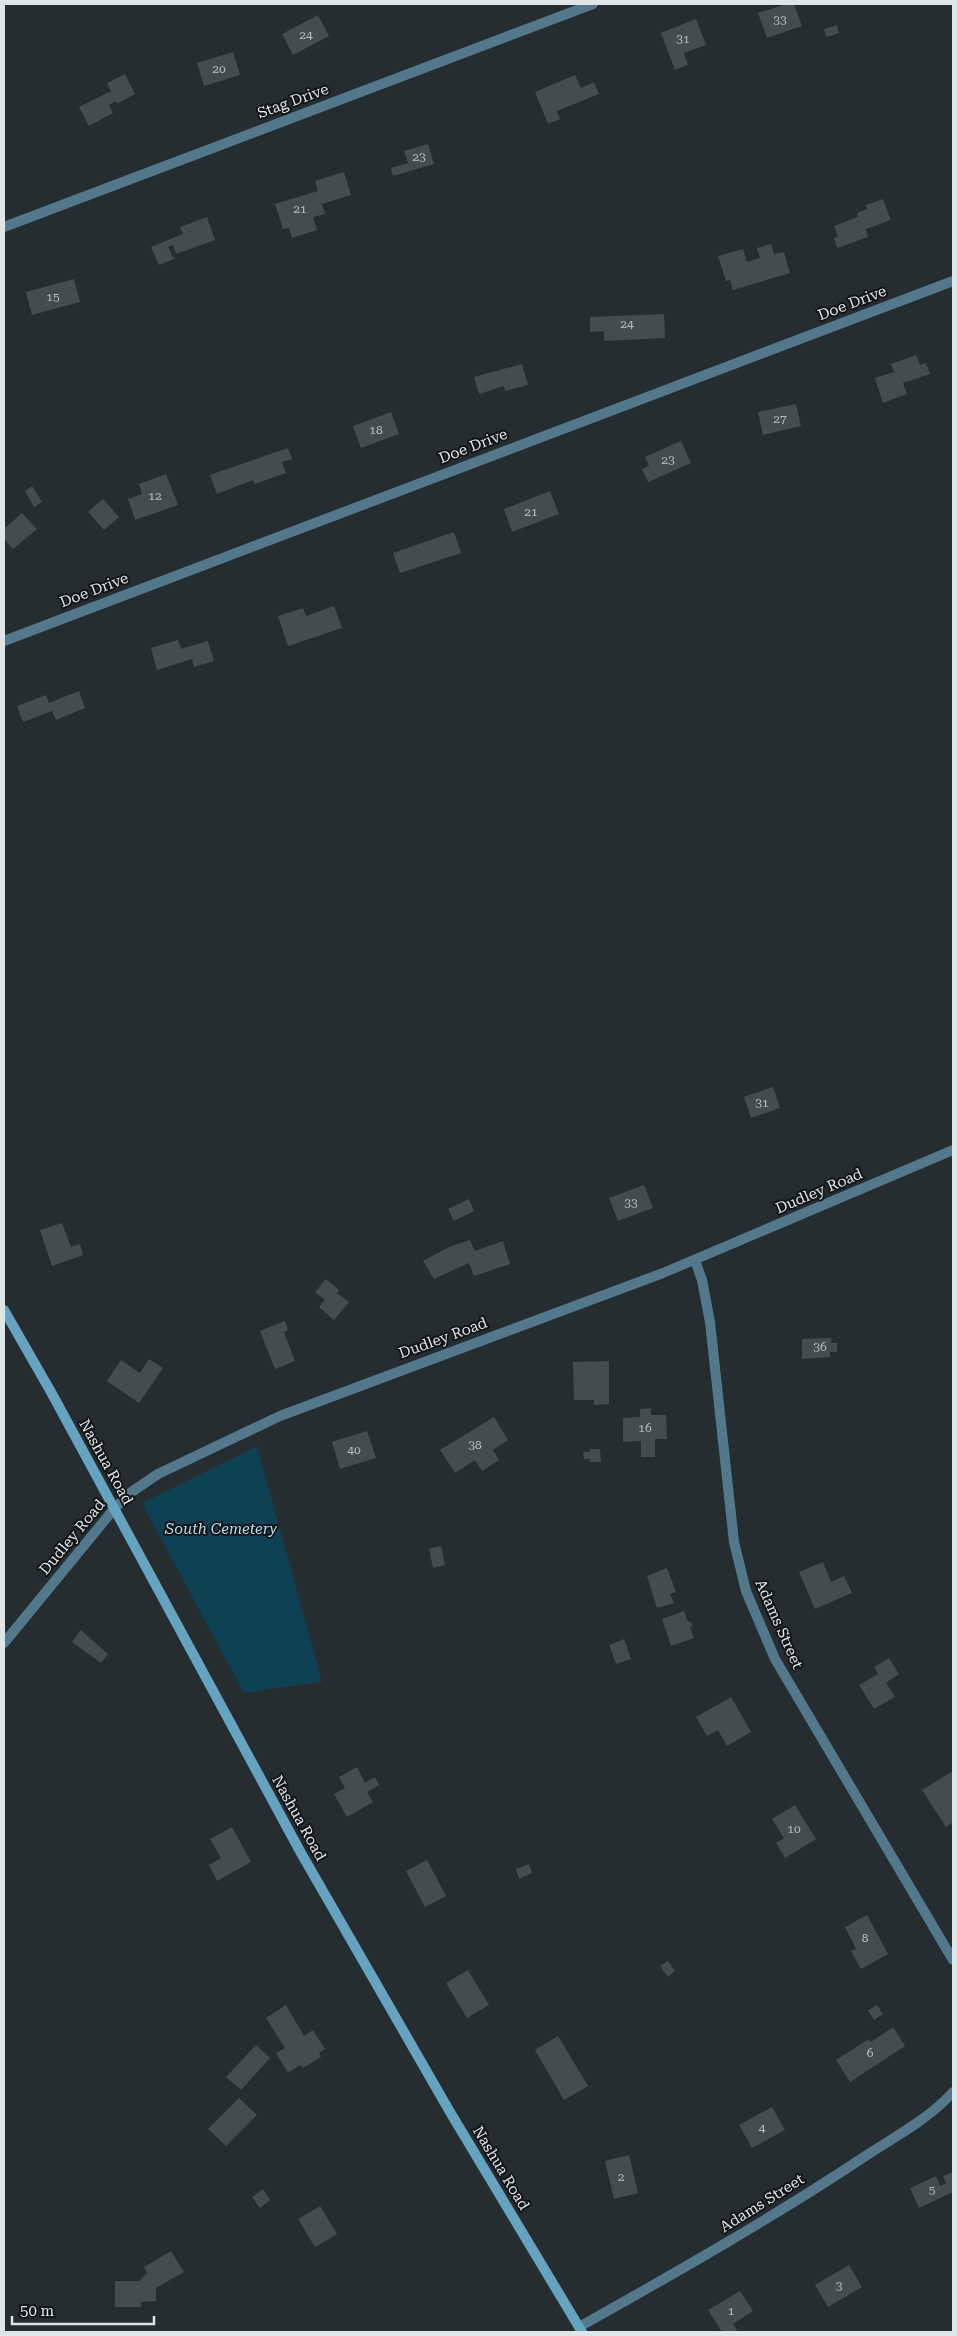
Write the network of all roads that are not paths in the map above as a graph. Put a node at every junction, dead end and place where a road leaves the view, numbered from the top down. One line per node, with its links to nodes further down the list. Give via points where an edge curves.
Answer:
1 (593, 4): 2 (street, Stag Drive)
2 (4, 227)
3 (953, 281): 4 (street, Doe Drive)
4 (4, 641)
5 (953, 1150): 6 (street, Dudley Road)
6 (695, 1260): 8 (street, Dudley Road, via 280,1416 158,1474 130,1493); 10 (street, Adams Street, via 709,1315 734,1542 746,1591 775,1659)
7 (4, 1310): 8 (main road, Nashua Road)
8 (114, 1509): 9 (street, Dudley Road); 12 (main road, Nashua Road, via 301,1853 450,2112)
9 (4, 1642)
10 (953, 1960)
11 (953, 2092): 12 (street, Adams Street, via 934,2110 843,2171)
12 (581, 2330)

